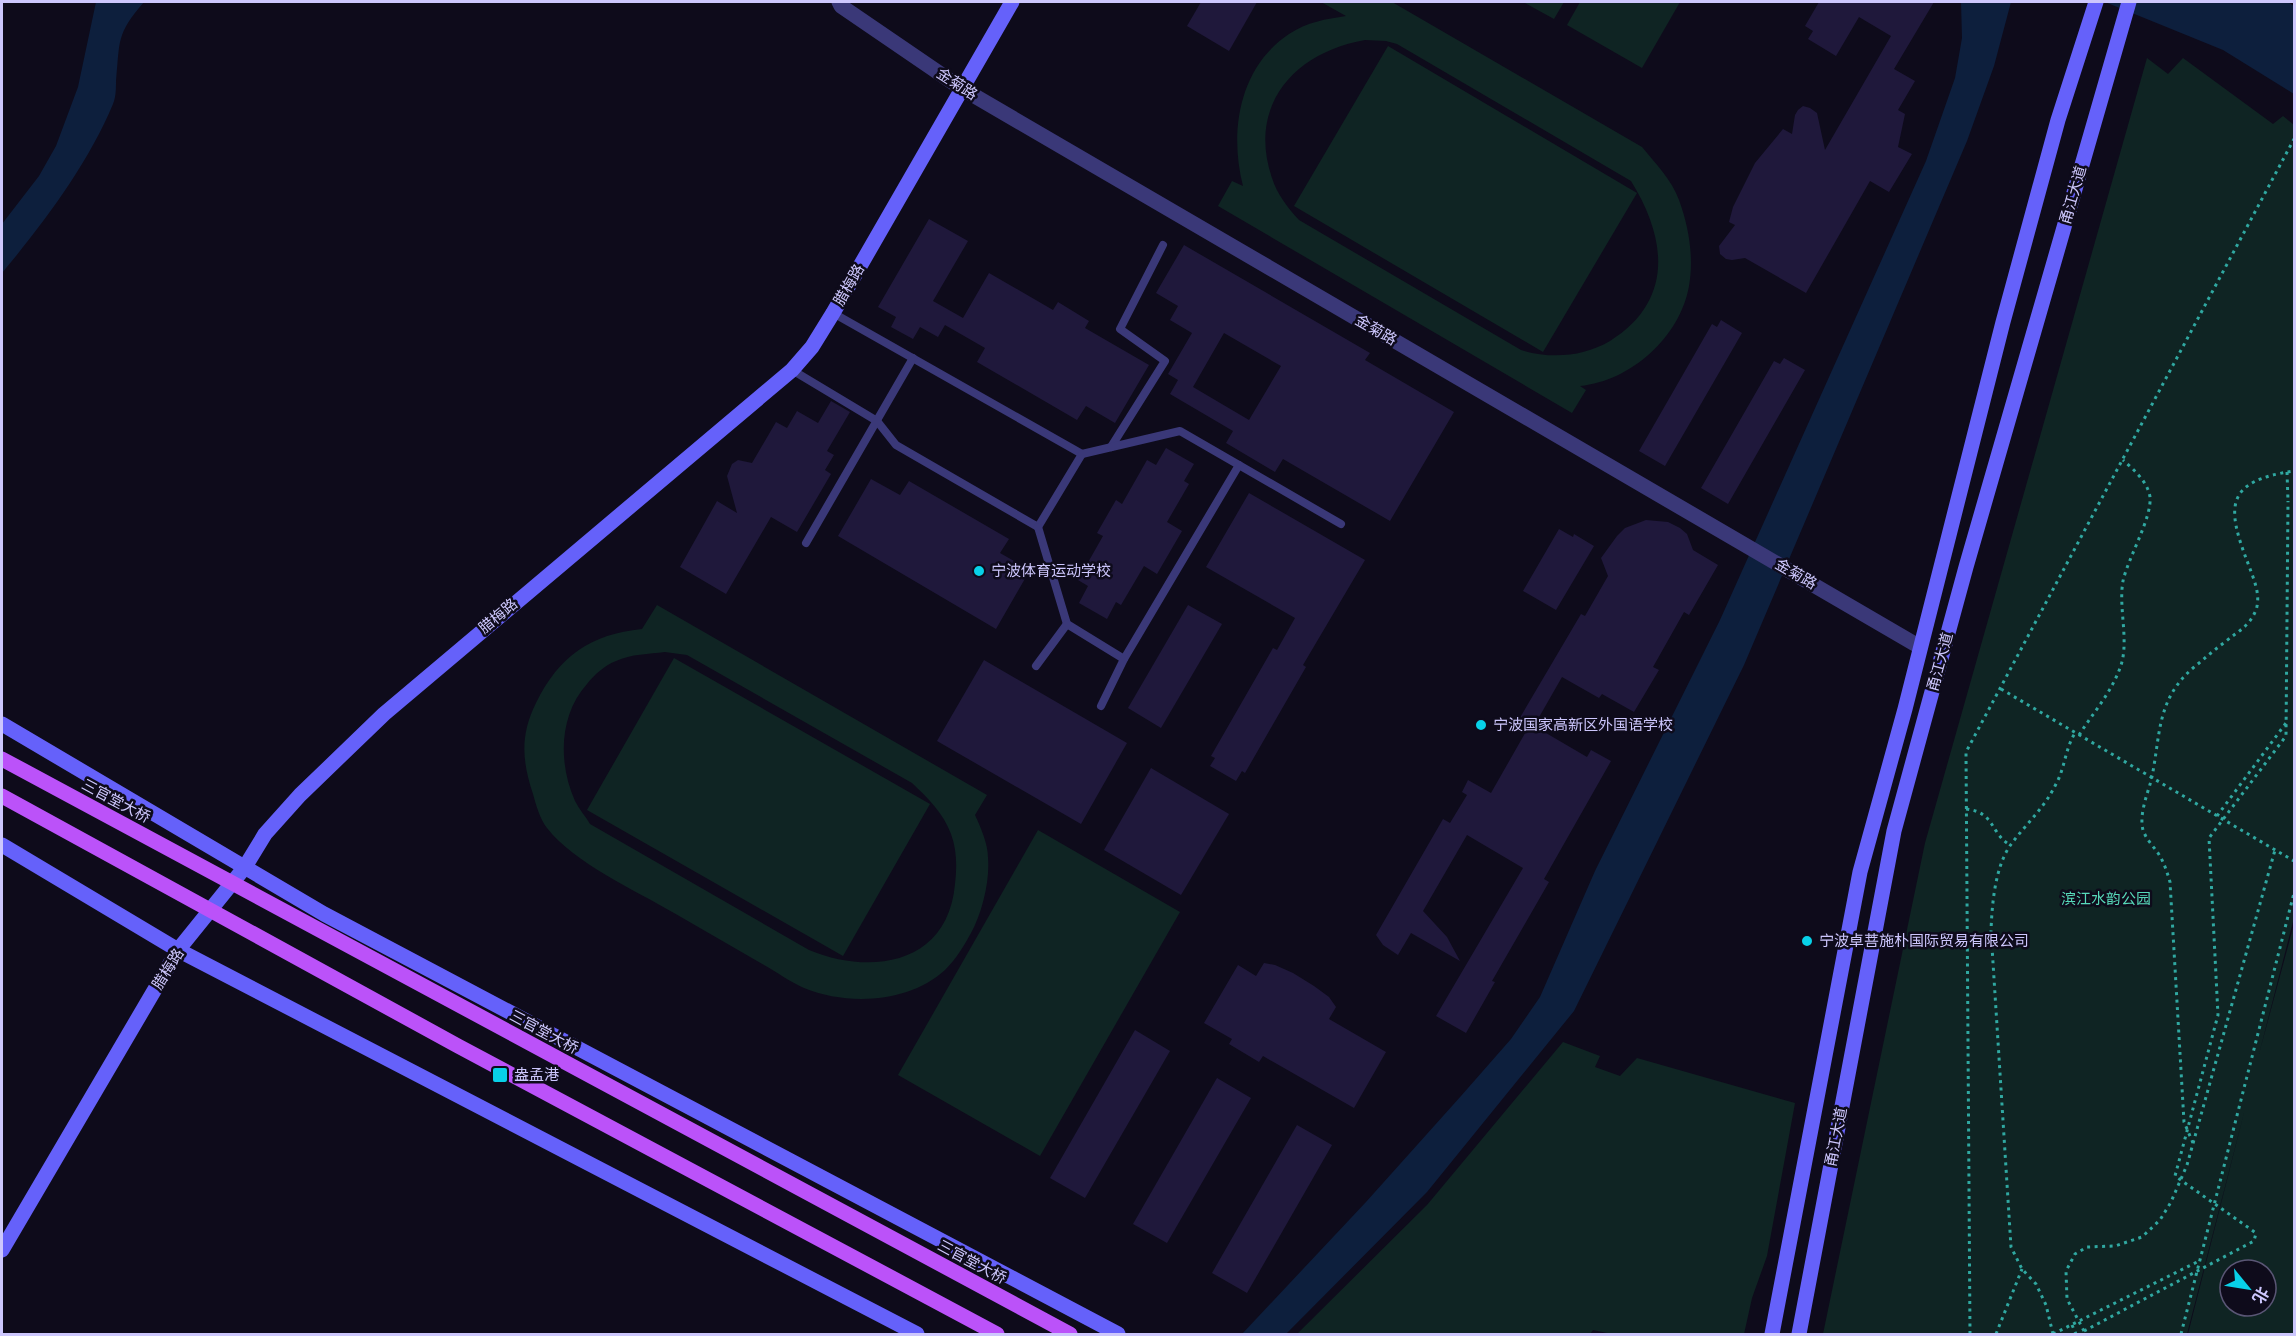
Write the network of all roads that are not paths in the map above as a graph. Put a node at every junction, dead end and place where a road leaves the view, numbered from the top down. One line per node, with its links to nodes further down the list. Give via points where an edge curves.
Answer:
1 (839, 2): 5 (street, 金菊路)
2 (1012, 2): 5 (street, 腊梅路)
3 (2129, 2): 34 (street, 甬江大道, via 1894,831)
4 (2094, 8): 18 (street, 甬江大道, via 2058,120)
5 (961, 88): 7 (street, 腊梅路); 18 (street, 金菊路)
6 (1163, 245): 11 (lane, via 1120,328 1165,362)
7 (833, 313): 8 (lane); 9 (street, 腊梅路)
8 (913, 358): 10 (lane); 12 (lane)
9 (792, 370): 10 (lane); 26 (street, 腊梅路, via 384,714 300,795 265,834)
10 (877, 421): 15 (lane, via 896,445); 16 (lane)
11 (1111, 447): 12 (lane); 13 (lane, via 1180,431)
12 (1082, 454): 15 (lane)
13 (1239, 465): 14 (lane); 19 (lane)
14 (1341, 524)
15 (1038, 526): 17 (lane)
16 (806, 543)
17 (1067, 624): 19 (lane); 20 (lane)
18 (1920, 647): 33 (street, 甬江大道, via 1860,872)
19 (1124, 659): 21 (lane)
20 (1036, 666)
21 (1101, 706)
22 (2, 724): 26 (street)
23 (2, 759): 31 (main road, 三官堂大桥, bridge)
24 (2, 796): 30 (main road, bridge)
25 (2, 845): 27 (street)
26 (245, 867): 27 (street, 腊梅路); 32 (street, via 335,920)
27 (178, 950): 28 (street, 腊梅路); 29 (street)
28 (2, 1250)
29 (917, 1335)
30 (997, 1335)
31 (1070, 1335)
32 (1118, 1335)
33 (1772, 1335)
34 (1799, 1335)

